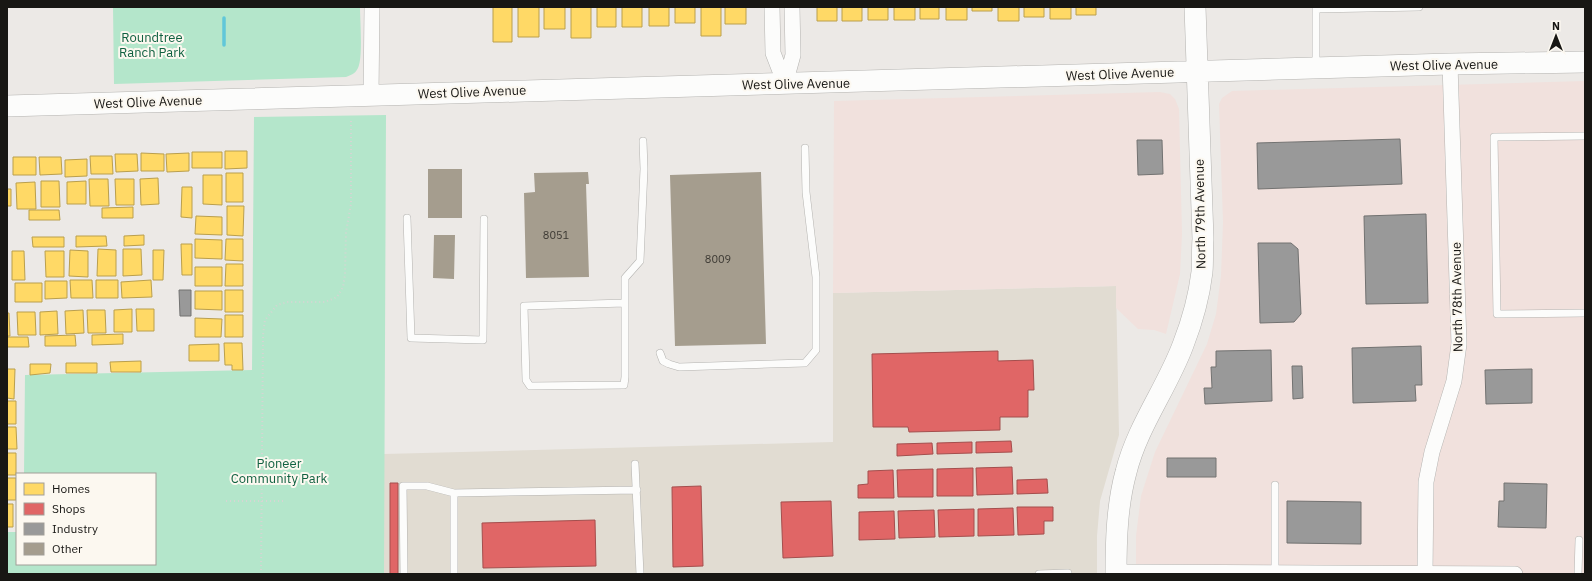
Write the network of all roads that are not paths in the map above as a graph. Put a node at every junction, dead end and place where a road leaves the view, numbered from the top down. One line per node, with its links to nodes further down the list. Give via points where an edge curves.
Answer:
1 (372, 7): 12 (street)
2 (772, 7): 11 (street, via 773,53)
3 (792, 7): 11 (street, via 793,55)
4 (1195, 7): 10 (main road, North 79th Avenue)
5 (1419, 7): 6 (lane)
6 (1316, 8): 9 (lane)
7 (1585, 62): 8 (main road, West Olive Avenue)
8 (1450, 64): 9 (main road, West Olive Avenue); 34 (street, North 78th Avenue, via 1459,344 1454,381 1432,452 1426,482)
9 (1316, 68): 10 (main road, West Olive Avenue)
10 (1197, 72): 11 (main road, West Olive Avenue); 29 (main road, North 79th Avenue, via 1202,272 1183,346 1137,441 1126,471 1119,505)
11 (785, 84): 12 (main road, West Olive Avenue)
12 (371, 95): 13 (main road, West Olive Avenue)
13 (7, 106)
14 (1585, 136): 20 (lane, via 1494,137 1497,314)
15 (643, 141): 19 (lane, via 640,261 625,278)
16 (805, 148): 21 (lane, via 806,192 816,277 816,350 812,357 805,363 679,367 663,361)
17 (407, 218): 18 (lane, via 411,338 483,340)
18 (484, 219)
19 (626, 303): 19 (lane, via 624,385 530,386 526,380 524,306)
20 (1585, 313)
21 (660, 353)
22 (635, 464): 24 (lane)
23 (1275, 485): 27 (lane)
24 (637, 490): 25 (lane); 32 (lane)
25 (454, 493): 30 (lane, via 427,486 403,486); 31 (lane)
26 (1579, 540): 36 (lane)
27 (1275, 572): 29 (street); 34 (street)
28 (1068, 573): 33 (lane)
29 (1116, 573)
30 (404, 574)
31 (454, 574)
32 (640, 574)
33 (1039, 574)
34 (1425, 574): 35 (street)
35 (1515, 574)
36 (1578, 574)

